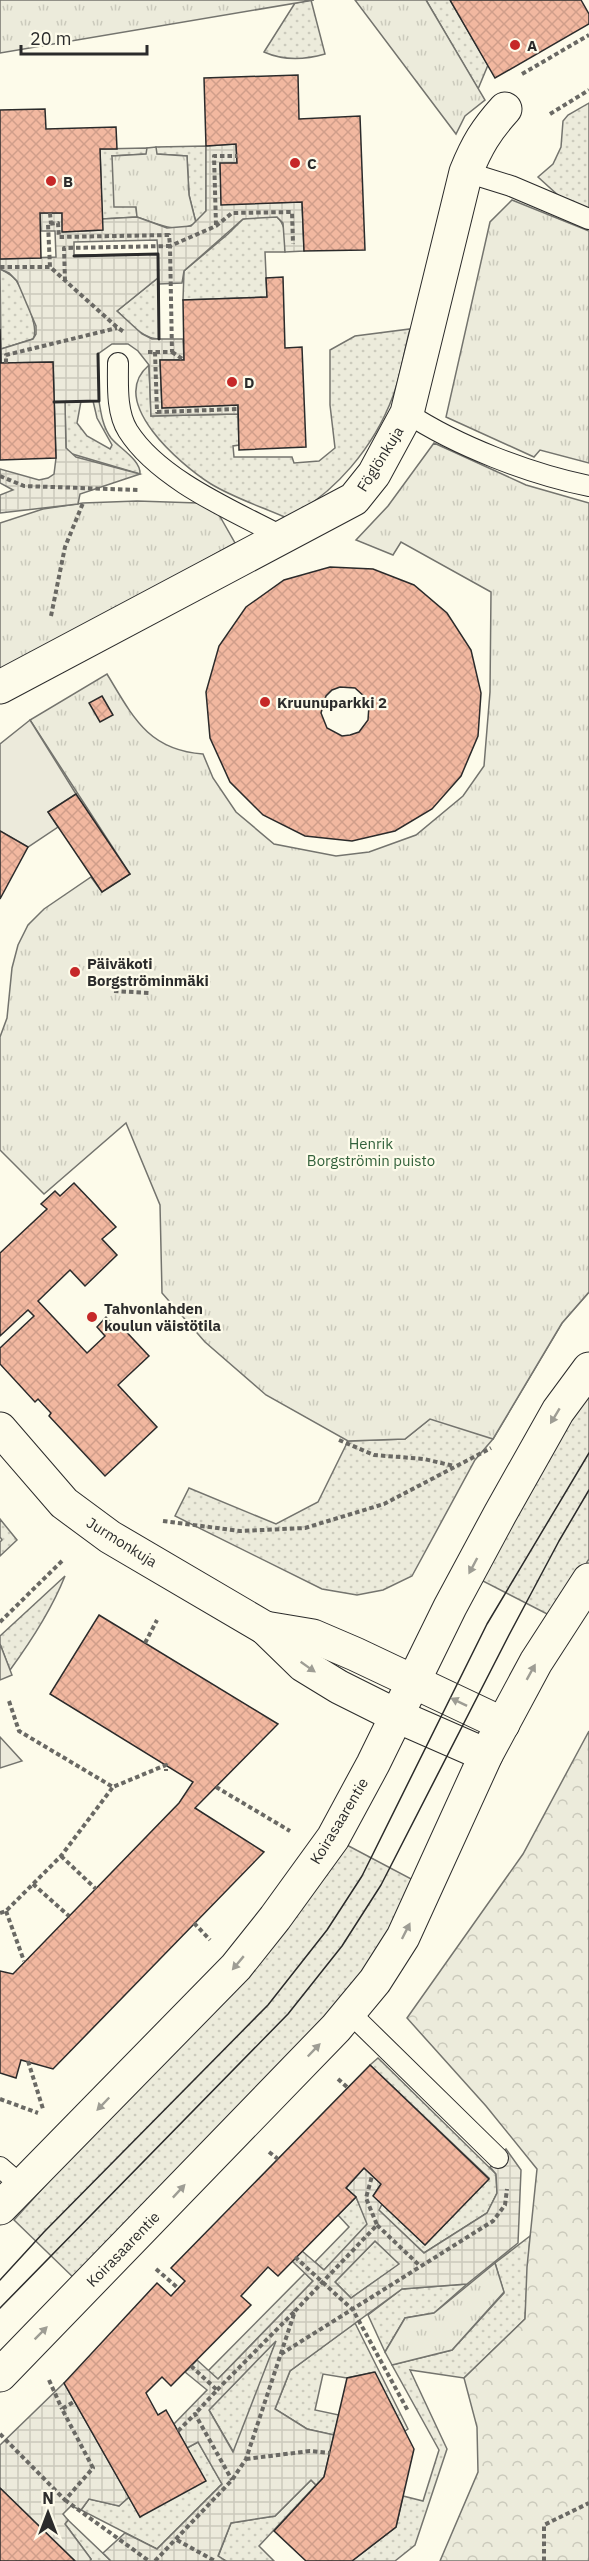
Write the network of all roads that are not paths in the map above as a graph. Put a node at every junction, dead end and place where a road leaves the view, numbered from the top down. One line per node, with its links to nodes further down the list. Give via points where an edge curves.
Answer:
1 (511, 94): 2 (street, Föglönkuja, via 477,144)
2 (466, 172): 3 (lane); 5 (street, Föglönkuja)
3 (589, 219)
4 (118, 363): 7 (lane, via 119,401 127,430 152,458 196,492)
5 (407, 413): 6 (lane, via 430,428 512,463); 7 (street, Föglönkuja, via 374,474 354,499)
6 (589, 486)
7 (283, 537): 8 (street, Föglönkuja)
8 (0, 687)
9 (589, 1369): 13 (street, Koirasaarentie, one-way to 13, via 552,1421 450,1607)
10 (0, 1429): 12 (street, Jurmonkuja, via 64,1503 81,1516)
11 (589, 1580): 15 (street, Koirasaarentie, one-way to 11, via 543,1651)
12 (265, 1628): 13 (street, Jurmonkuja, via 313,1636); 14 (street, Jurmonkuja, one-way to 14, via 303,1665)
13 (414, 1682): 14 (street, Koirasaarentie); 15 (street, Jurmonkuja, one-way to 13)
14 (397, 1716): 16 (street, Jurmonkuja); 19 (street, Koirasaarentie, one-way to 19, via 333,1838 236,1967)
15 (503, 1724): 16 (street, Koirasaarentie)
16 (486, 1755): 17 (street, Koirasaarentie, one-way to 16, via 403,1937)
17 (349, 2012): 18 (lane); 20 (street, Koirasaarentie, one-way to 17)
18 (498, 2158)
19 (7, 2187)
20 (0, 2375)

